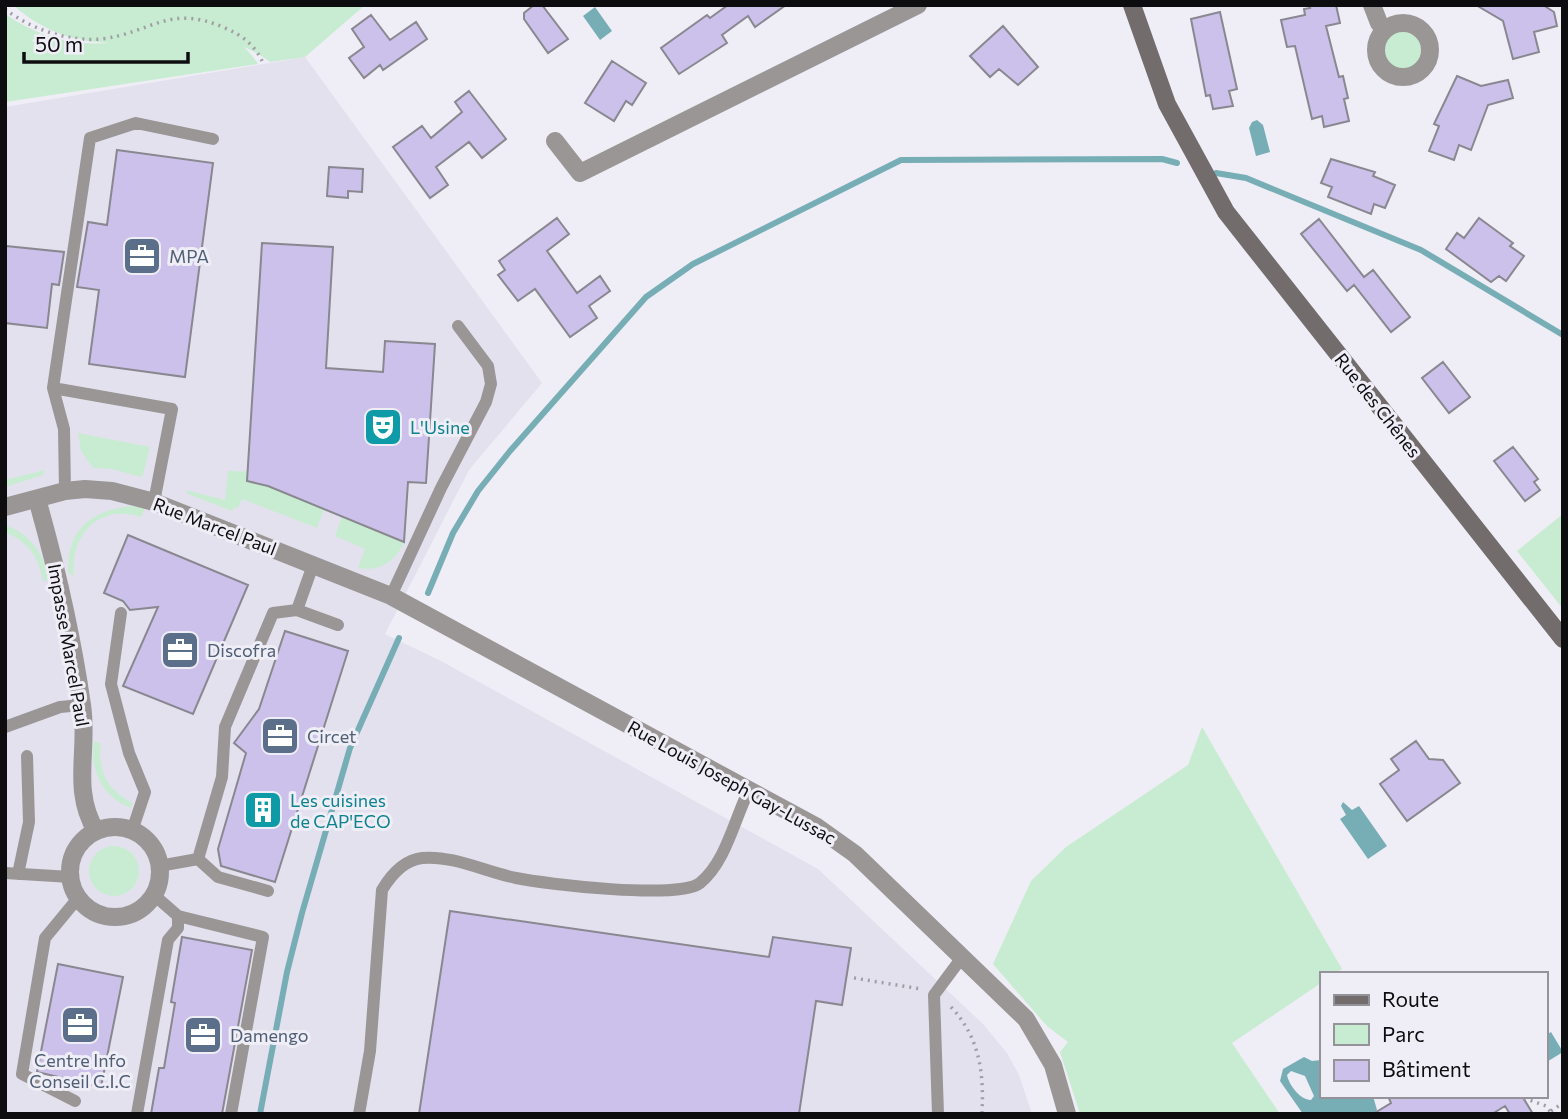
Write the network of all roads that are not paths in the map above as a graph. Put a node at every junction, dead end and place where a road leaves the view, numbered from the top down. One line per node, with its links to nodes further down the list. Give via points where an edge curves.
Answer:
1 (918, 5): 6 (street, via 580,173)
2 (1132, 5): 19 (street, Rue des Chênes, via 1167,104 1226,212)
3 (1372, 5): 4 (street)
4 (1385, 29)
5 (213, 139): 8 (lane, via 136,123 90,138)
6 (555, 141)
7 (458, 326): 14 (lane, via 488,366 491,384)
8 (53, 388): 9 (lane, via 64,429); 11 (lane, via 173,409)
9 (65, 491): 10 (street, Rue Marcel Paul); 11 (street, Rue Marcel Paul, via 112,491)
10 (37, 499): 12 (street, Rue Marcel Paul); 20 (street, Impasse Marcel Paul, via 55,562)
11 (155, 502): 13 (street, Rue Marcel Paul)
12 (5, 507)
13 (313, 565): 14 (street, Rue Marcel Paul); 15 (lane)
14 (391, 596): 16 (street, Rue Marcel Paul)
15 (297, 610): 18 (lane); 26 (lane, via 273,613 225,727 222,777)
16 (417, 610): 23 (street, Rue Louis Joseph Gay-Lussac)
17 (121, 613): 25 (lane, via 111,684 129,753 145,792)
18 (338, 625)
19 (1563, 639)
20 (82, 705): 21 (lane, via 60,707); 24 (street, Impasse Marcel Paul, via 85,733 80,788)
21 (5, 727)
22 (27, 756): 28 (lane, via 29,822)
23 (749, 790): 34 (street, Rue Louis Joseph Gay-Lussac, via 855,854); 38 (lane, via 713,871 697,886 675,891 565,886 421,858 390,876 382,890 370,1051)
24 (96, 831): 25 (street, via 111,827); 29 (street, via 74,853)
25 (132, 831): 27 (street, via 153,846)
26 (198, 859): 27 (lane); 30 (lane, via 218,877)
27 (159, 866): 31 (street)
28 (11, 873): 29 (lane)
29 (71, 877): 32 (street)
30 (268, 891)
31 (154, 895): 32 (street, via 134,913 119,917 103,916); 33 (lane)
32 (78, 898): 35 (lane, via 45,938 22,1074)
33 (178, 916): 36 (lane, via 178,928 168,940); 37 (lane, via 263,937)
34 (963, 956): 39 (lane, via 934,995); 40 (street, Rue Louis Joseph Gay-Lussac, via 1037,1034 1053,1065)
35 (75, 1101)
36 (136, 1114)
37 (231, 1114)
38 (359, 1114)
39 (938, 1114)
40 (1067, 1114)

